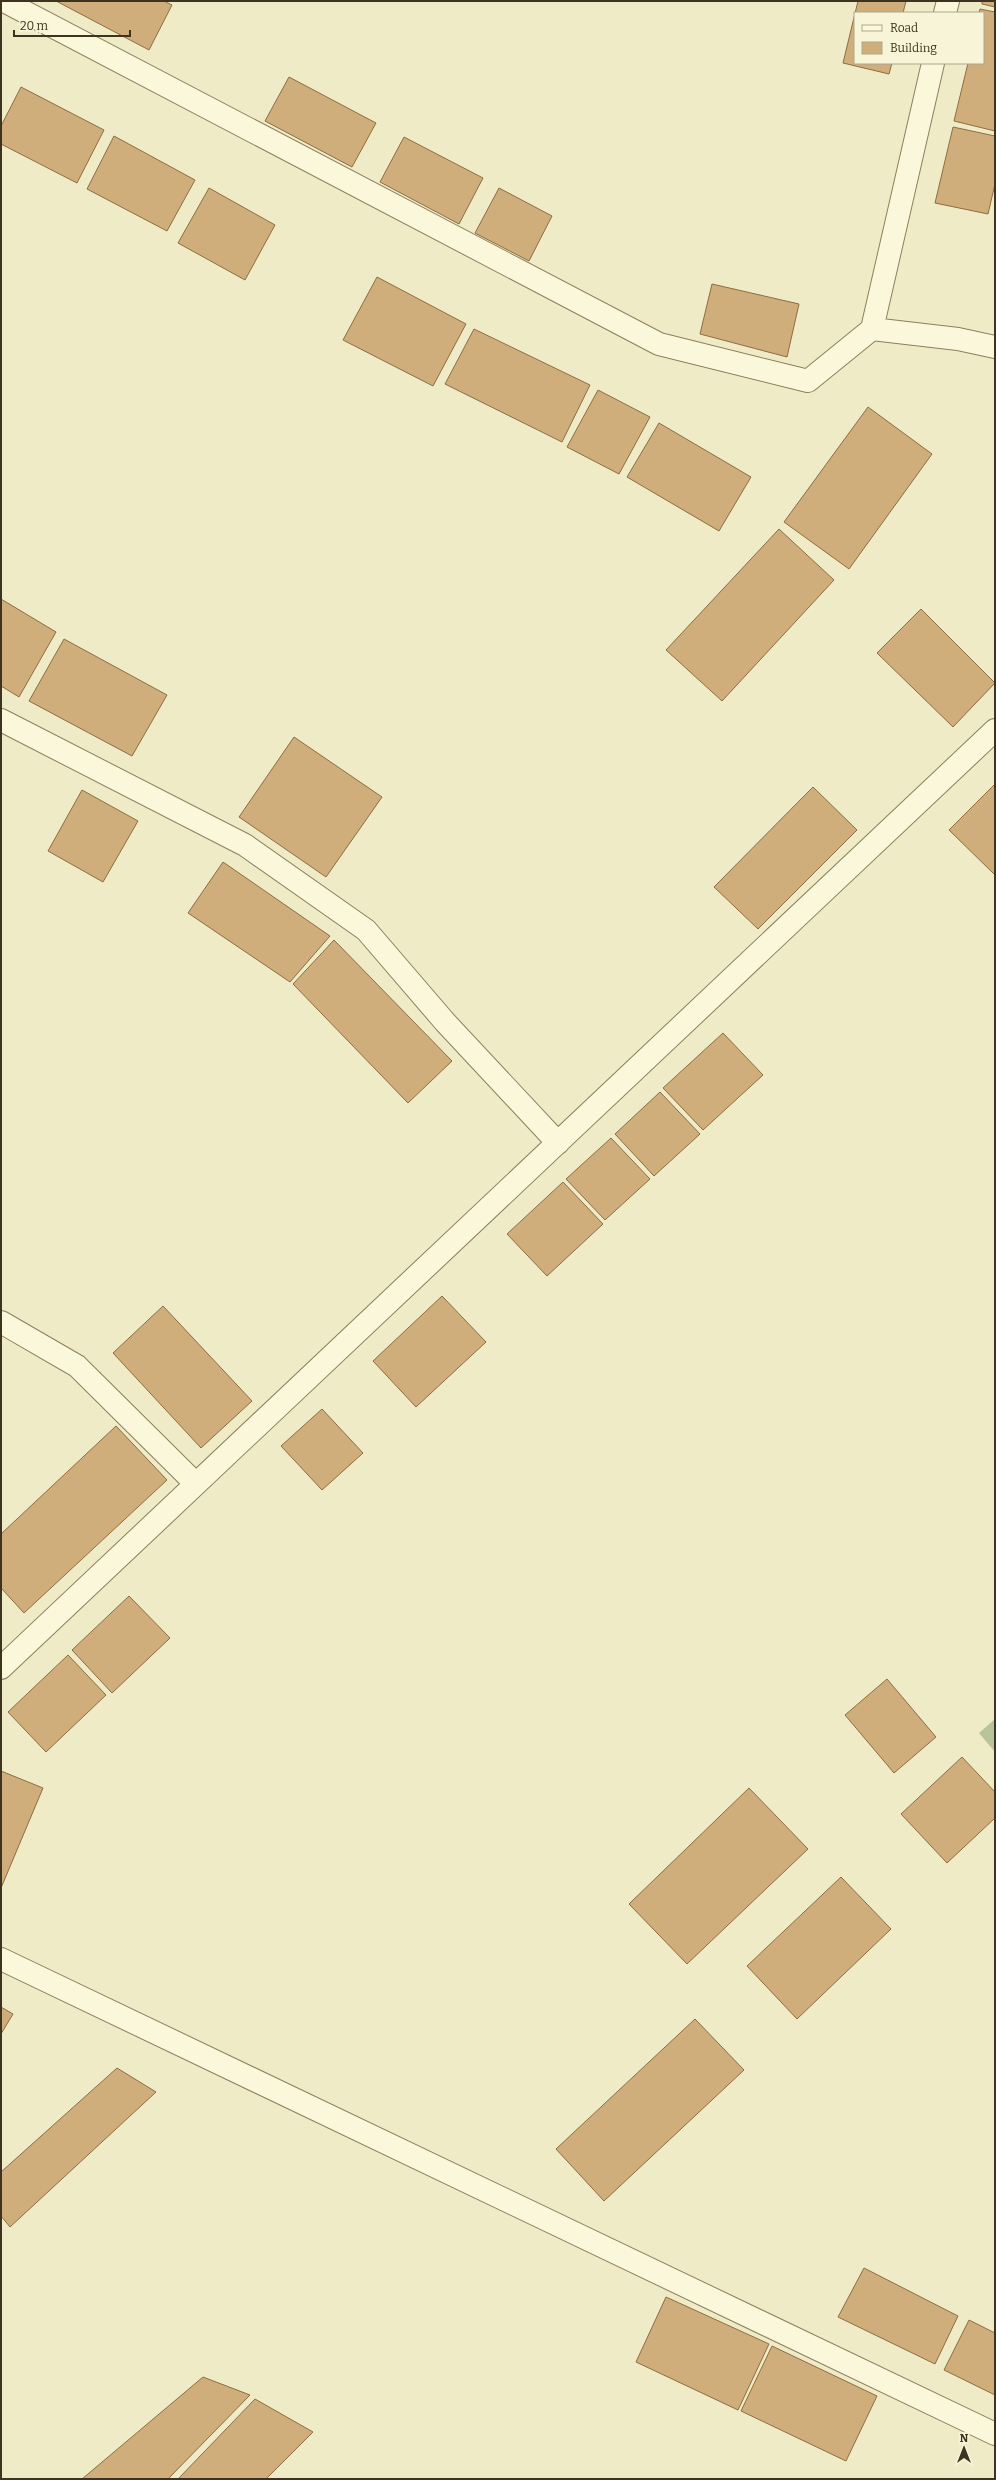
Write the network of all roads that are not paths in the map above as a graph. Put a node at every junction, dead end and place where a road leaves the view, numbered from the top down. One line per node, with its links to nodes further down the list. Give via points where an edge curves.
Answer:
1 (4, 1): 5 (street, via 659,344 808,381)
2 (948, 1): 3 (street)
3 (945, 12)
4 (933, 64): 5 (street)
5 (872, 329): 6 (street, via 958,339)
6 (995, 347)
7 (1, 720): 9 (street, via 245,845 366,930 445,1022)
8 (995, 730): 9 (street)
9 (558, 1143): 11 (street)
10 (1, 1322): 11 (street, via 77,1366)
11 (196, 1484): 12 (street)
12 (1, 1668)
13 (1, 1960): 14 (street)
14 (995, 2434)

